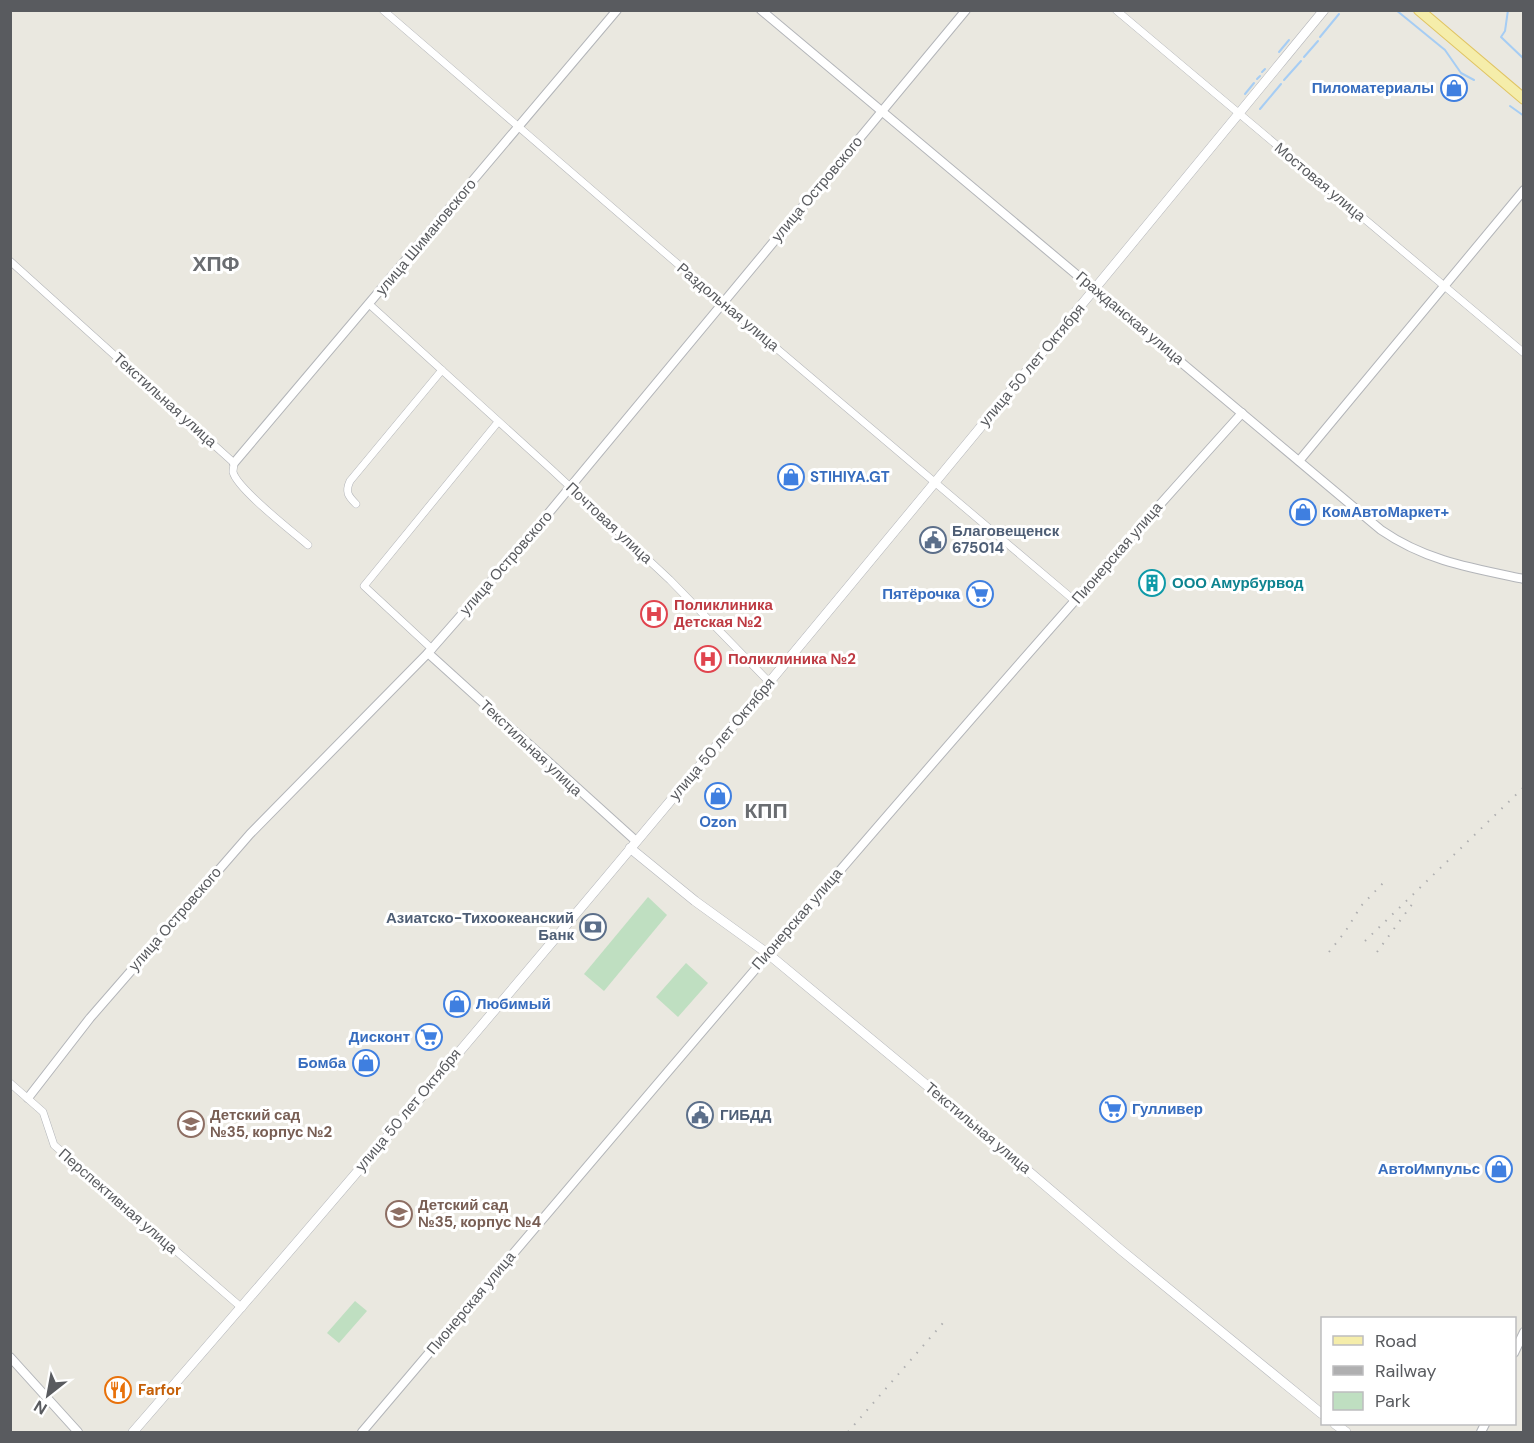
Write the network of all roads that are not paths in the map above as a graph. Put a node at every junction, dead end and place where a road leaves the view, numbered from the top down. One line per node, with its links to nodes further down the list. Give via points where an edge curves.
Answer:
1 (383, 10): 11 (street, Раздольная улица)
2 (617, 10): 11 (street, улица Шимановского)
3 (761, 10): 9 (street, Гражданская улица)
4 (966, 10): 9 (street, улица Островского)
5 (1116, 10): 10 (street, Мостовая улица)
6 (1324, 10): 10 (main road, улица 50 лет Октября)
7 (1419, 10): 8 (main road)
8 (1524, 99)
9 (882, 112): 15 (street, Гражданская улица); 16 (street, улица Островского)
10 (1239, 114): 14 (street, Мостовая улица); 15 (main road, улица 50 лет Октября)
11 (519, 127): 16 (street, Раздольная улица); 17 (street, улица Шимановского)
12 (1524, 189): 14 (street)
13 (10, 261): 23 (street, Текстильная улица)
14 (1444, 286): 18 (street, Мостовая улица); 22 (street)
15 (1095, 289): 20 (street, Гражданская улица); 24 (main road, улица 50 лет Октября)
16 (723, 303): 24 (street, Раздольная улица); 25 (street, улица Островского)
17 (369, 304): 19 (street, Почтовая улица); 23 (street, улица Шимановского)
18 (1524, 353)
19 (442, 370): 21 (street, Почтовая улица); 26 (street, via 350,481 347,494)
20 (1242, 413): 22 (street, Гражданская улица); 29 (street, Пионерская улица)
21 (498, 422): 25 (street, Почтовая улица); 30 (street, Текстильная улица, via 364,586)
22 (1299, 461): 28 (street, Гражданская улица, via 1399,543 1446,562)
23 (234, 463): 27 (street, Текстильная улица, via 233,471 243,486)
24 (936, 483): 29 (street, Раздольная улица); 31 (main road, улица 50 лет Октября)
25 (570, 488): 30 (street, улица Островского); 31 (street, Почтовая улица, via 670,580)
26 (356, 504)
27 (308, 545)
28 (1524, 579)
29 (1075, 601): 33 (street, Пионерская улица)
30 (430, 651): 32 (street, Текстильная улица); 35 (street, улица Островского, via 250,834 90,1017)
31 (770, 683): 32 (main road, улица 50 лет Октября)
32 (633, 844): 33 (main road, Текстильная улица, via 695,901); 36 (main road, улица 50 лет Октября)
33 (767, 953): 40 (main road, Текстильная улица); 43 (street, Пионерская улица)
34 (10, 1083): 35 (street, Перспективная улица)
35 (28, 1098): 36 (street, Перспективная улица, via 44,1112 54,1145)
36 (242, 1308): 42 (main road, улица 50 лет Октября)
37 (1524, 1332): 38 (street)
38 (1516, 1351)
39 (10, 1357): 41 (street)
40 (1321, 1412)
41 (78, 1432)
42 (133, 1432)
43 (362, 1432)

